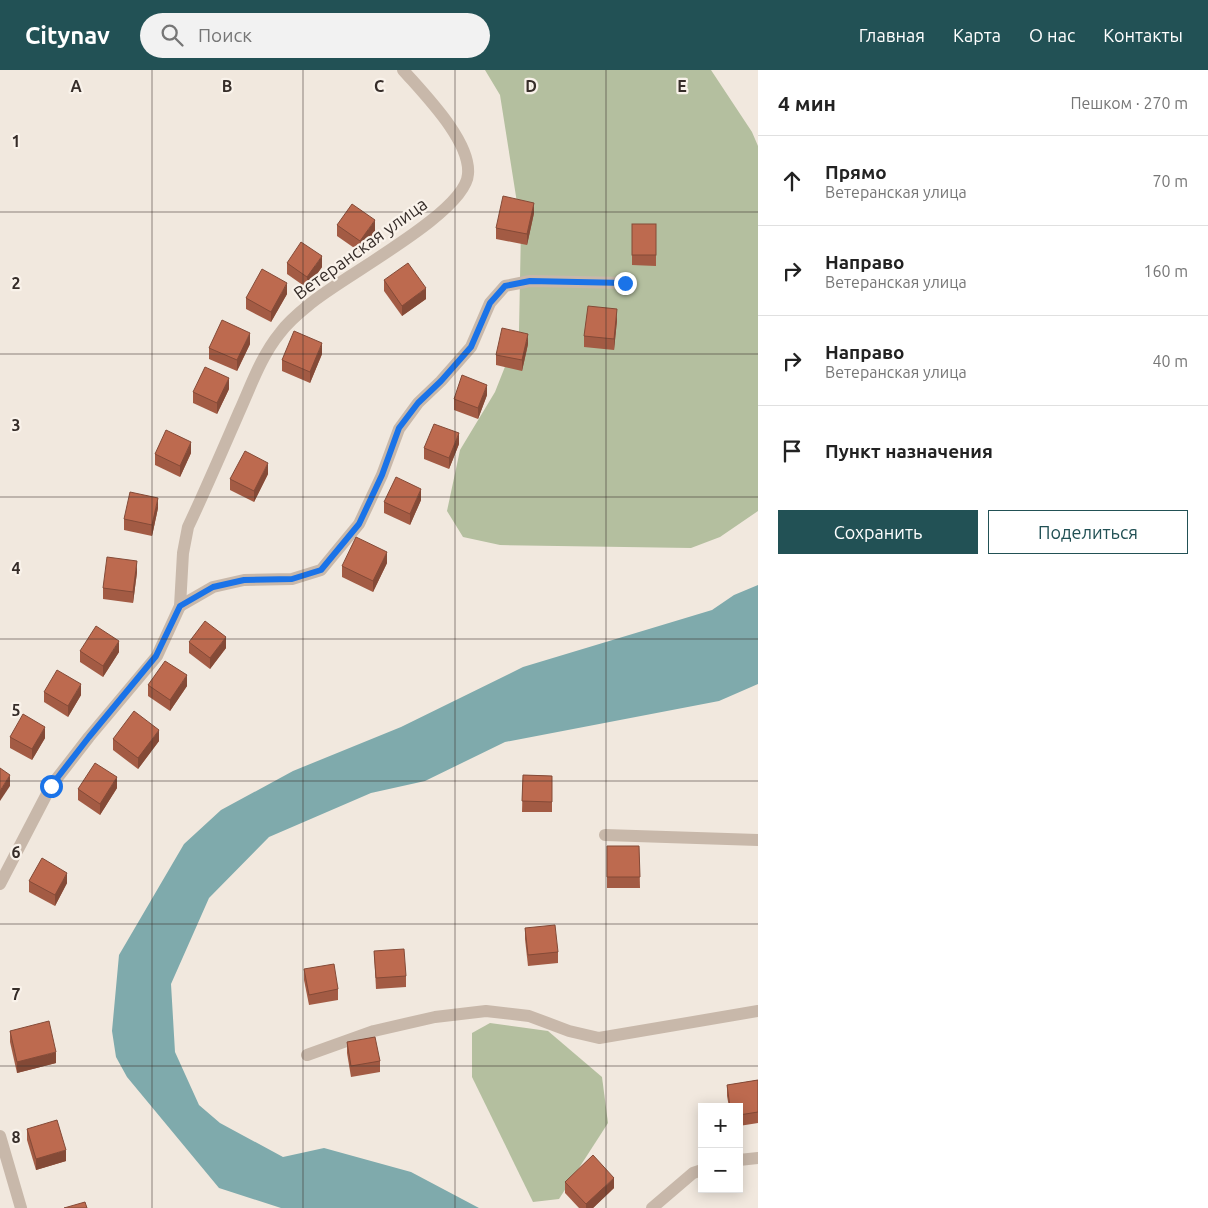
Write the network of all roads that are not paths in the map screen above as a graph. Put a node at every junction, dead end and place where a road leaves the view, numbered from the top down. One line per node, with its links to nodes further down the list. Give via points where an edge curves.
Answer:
1 (403, 70): 3 (street, Ветеранская улица, via 445,118 464,150 468,174 462,191 376,260 311,303 280,332 263,358 188,527)
2 (625, 283): 3 (street, via 530,281 505,286 490,303 471,347 399,428 359,524 321,570 292,579 244,580 213,587)
3 (180, 606): 6 (street, Ветеранская улица, via 156,656 51,786)
4 (605, 835): 5 (street)
5 (758, 840)
6 (0, 884)
7 (758, 1011): 8 (street, via 599,1038 529,1016 486,1011 434,1017 374,1031)
8 (307, 1055)
9 (0, 1136): 13 (street)
10 (758, 1158): 11 (street)
11 (743, 1160)
12 (698, 1171): 14 (street)
13 (20, 1208)
14 (652, 1208)

